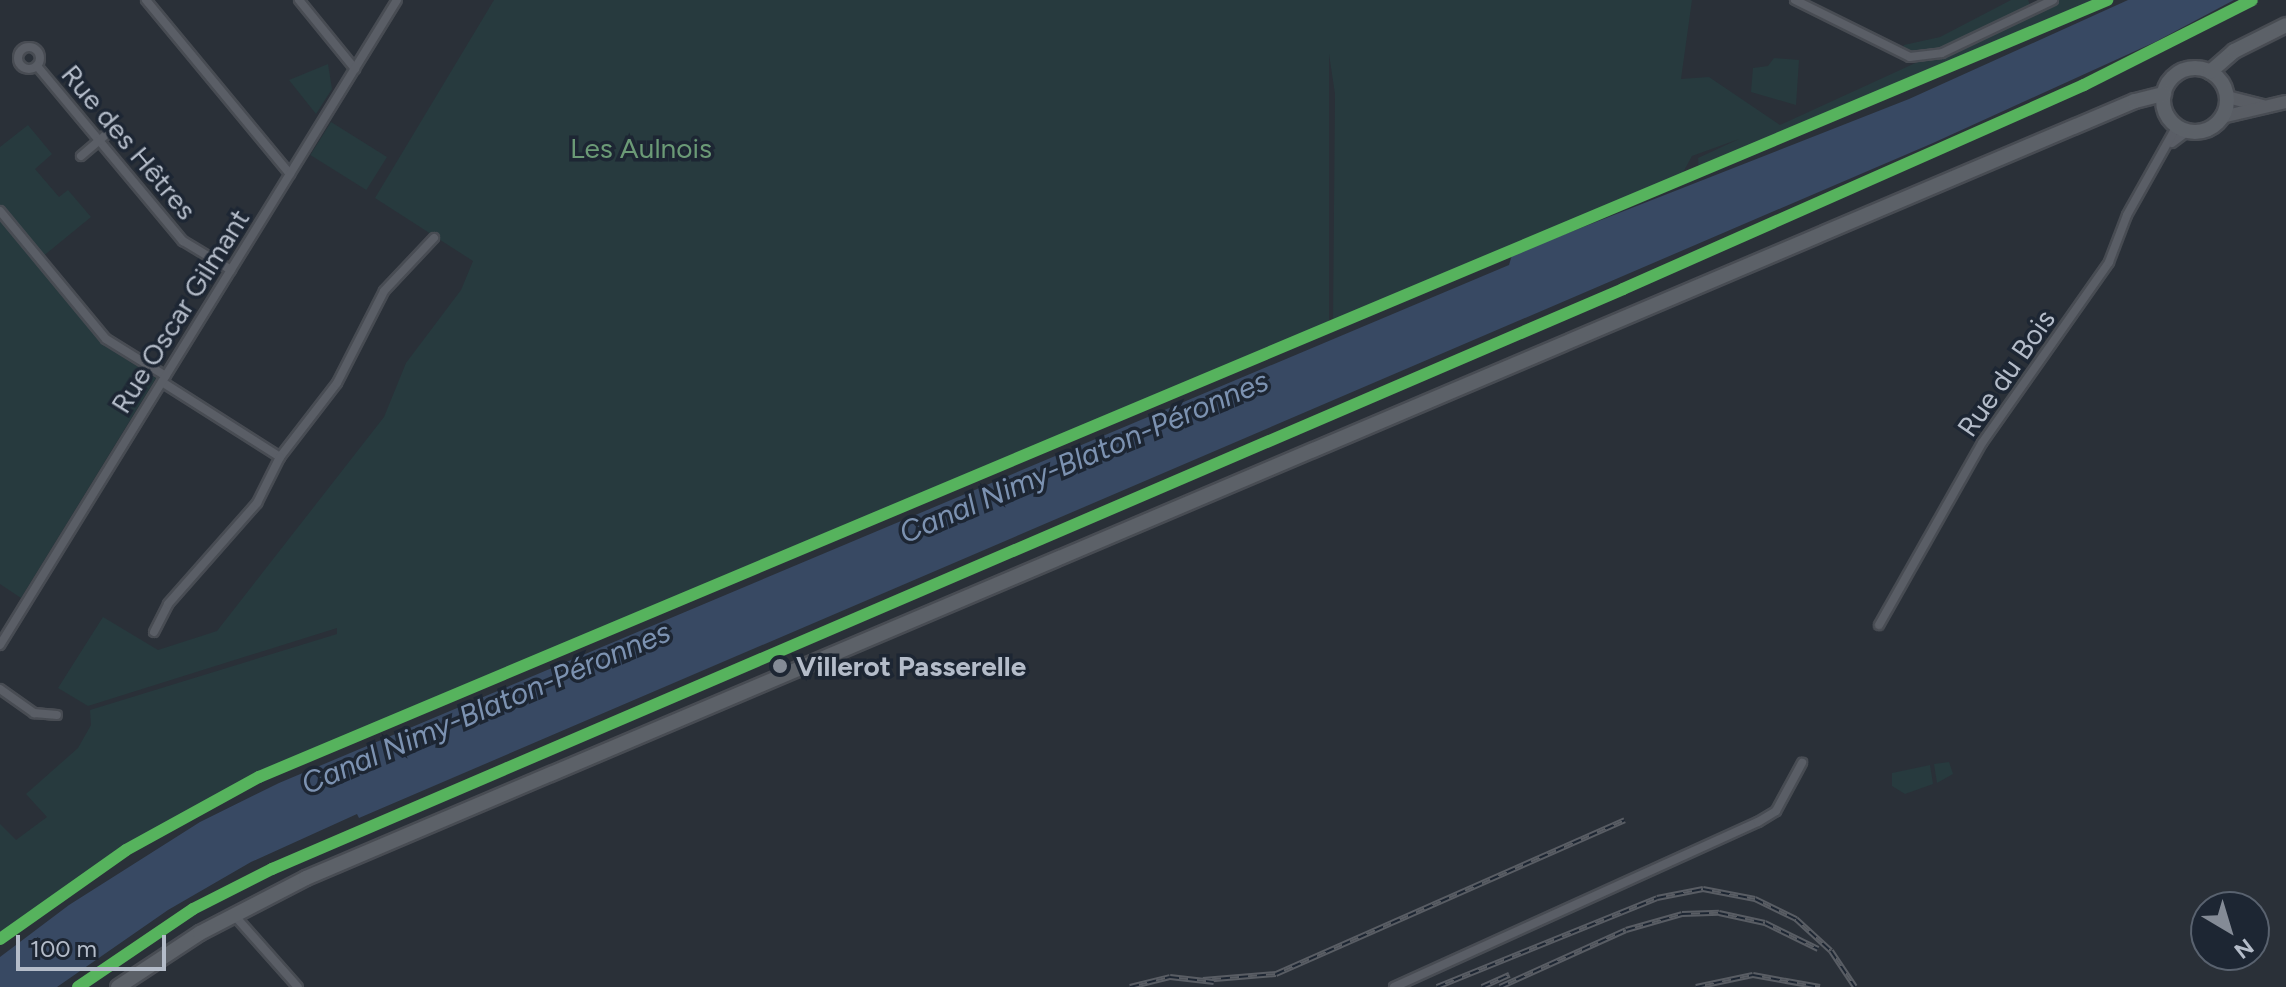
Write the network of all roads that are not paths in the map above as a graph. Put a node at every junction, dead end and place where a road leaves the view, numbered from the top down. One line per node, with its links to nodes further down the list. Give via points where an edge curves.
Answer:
1 (146, 0): 22 (street)
2 (299, 0): 9 (street)
3 (397, 0): 9 (street, Rue Oscar Gilmant)
4 (1795, 0): 5 (street, via 1898,54 1924,57)
5 (2053, 0)
6 (2286, 25): 7 (main road)
7 (2246, 45): 10 (main road); 12 (main road, via 2229,68)
8 (37, 66): 20 (street, Rue des Hêtres)
9 (355, 69): 22 (street, Rue Oscar Gilmant)
10 (2210, 72): 11 (main road, via 2180,72); 12 (main road)
11 (2164, 94): 15 (main road); 16 (main road)
12 (2226, 94): 14 (street, via 2242,105); 17 (main road)
13 (2286, 102): 14 (street)
14 (2266, 106): 17 (street)
15 (2118, 109): 16 (main road, via 2150,108); 34 (main road, via 306,878)
16 (2166, 114): 19 (main road)
17 (2222, 117): 19 (main road, via 2210,128)
18 (115, 127): 20 (street)
19 (2182, 129): 28 (street, Rue du Bois, via 2127,215 2109,262 1982,443)
20 (99, 141): 21 (street); 25 (street, Rue des Hêtres, via 183,241)
21 (81, 156)
22 (290, 174): 25 (street, Rue Oscar Gilmant)
23 (0, 211): 26 (street, via 106,339)
24 (434, 238): 27 (street, via 384,291 337,383)
25 (231, 270): 26 (street, Rue Oscar Gilmant)
26 (164, 379): 27 (street); 30 (street, Rue Oscar Gilmant)
27 (280, 457): 29 (street, via 257,503 168,604)
28 (1879, 625)
29 (154, 632)
30 (0, 645)
31 (0, 689): 32 (street, via 34,713)
32 (57, 715)
33 (1802, 763): 37 (street, via 1776,811 1758,822)
34 (234, 915): 35 (main road); 36 (street)
35 (118, 987)
36 (298, 987)
37 (1394, 987)

